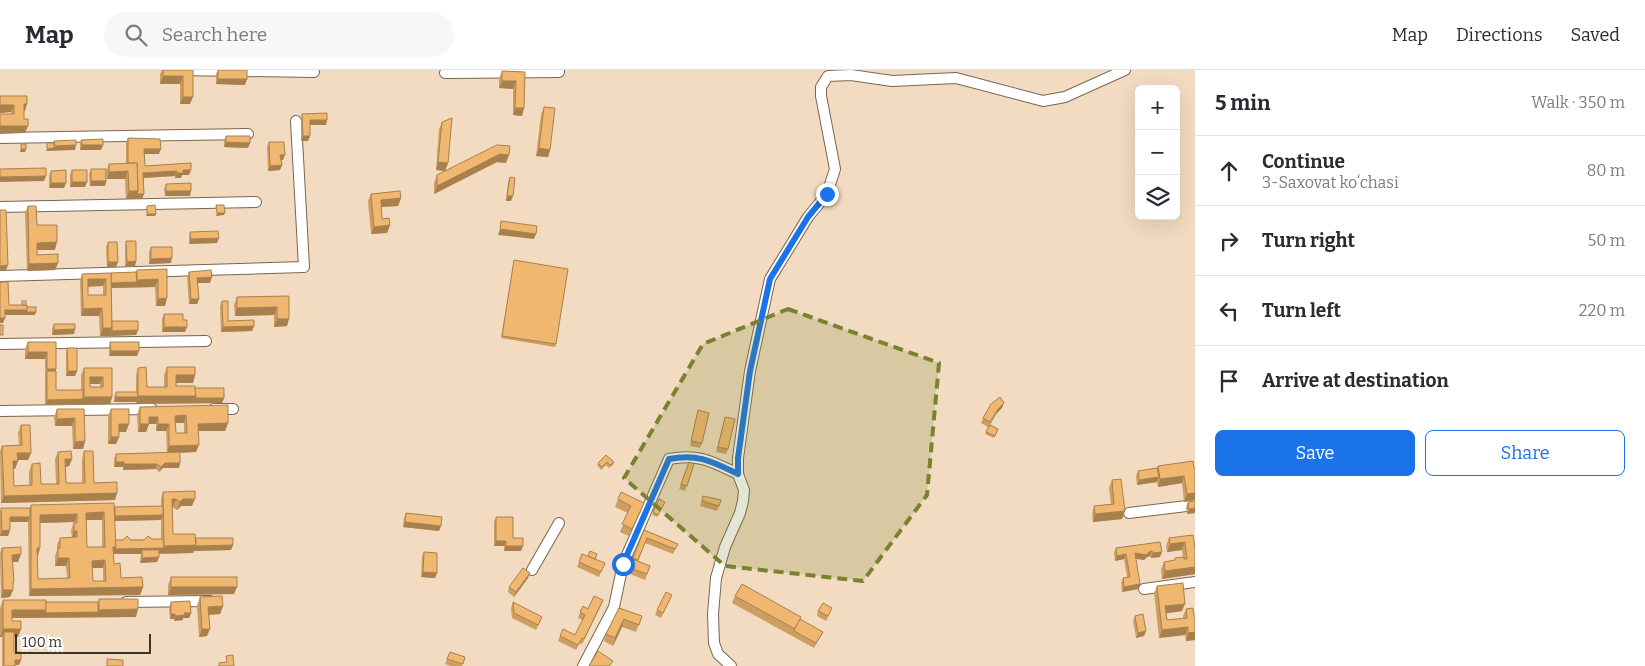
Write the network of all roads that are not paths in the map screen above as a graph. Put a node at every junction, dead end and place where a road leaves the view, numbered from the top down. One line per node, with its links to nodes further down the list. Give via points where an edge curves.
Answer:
1 (177, 70): 4 (street)
2 (559, 70): 5 (street)
3 (1125, 70): 18 (street, via 1065,97 1043,101 956,78 892,81 828,76 821,87 821,96 835,169 827,194 808,217 770,279 750,371)
4 (314, 72)
5 (445, 73)
6 (296, 121): 11 (street, via 304,267)
7 (248, 134): 8 (street)
8 (0, 138)
9 (256, 202): 10 (street)
10 (0, 208)
11 (0, 276)
12 (206, 341): 13 (street)
13 (0, 344)
14 (165, 409): 17 (street)
15 (204, 409): 16 (street)
16 (233, 409)
17 (0, 410)
18 (738, 474): 27 (street, via 708,459 669,459 623,564 614,607); 28 (street, via 744,490 743,501 716,578 713,614 714,643 718,654)
19 (1195, 505): 20 (street)
20 (1129, 513)
21 (559, 523): 22 (street)
22 (532, 570)
23 (1195, 582): 24 (street)
24 (1144, 589)
25 (210, 601): 26 (street)
26 (120, 602)
27 (583, 666)
28 (731, 666)

